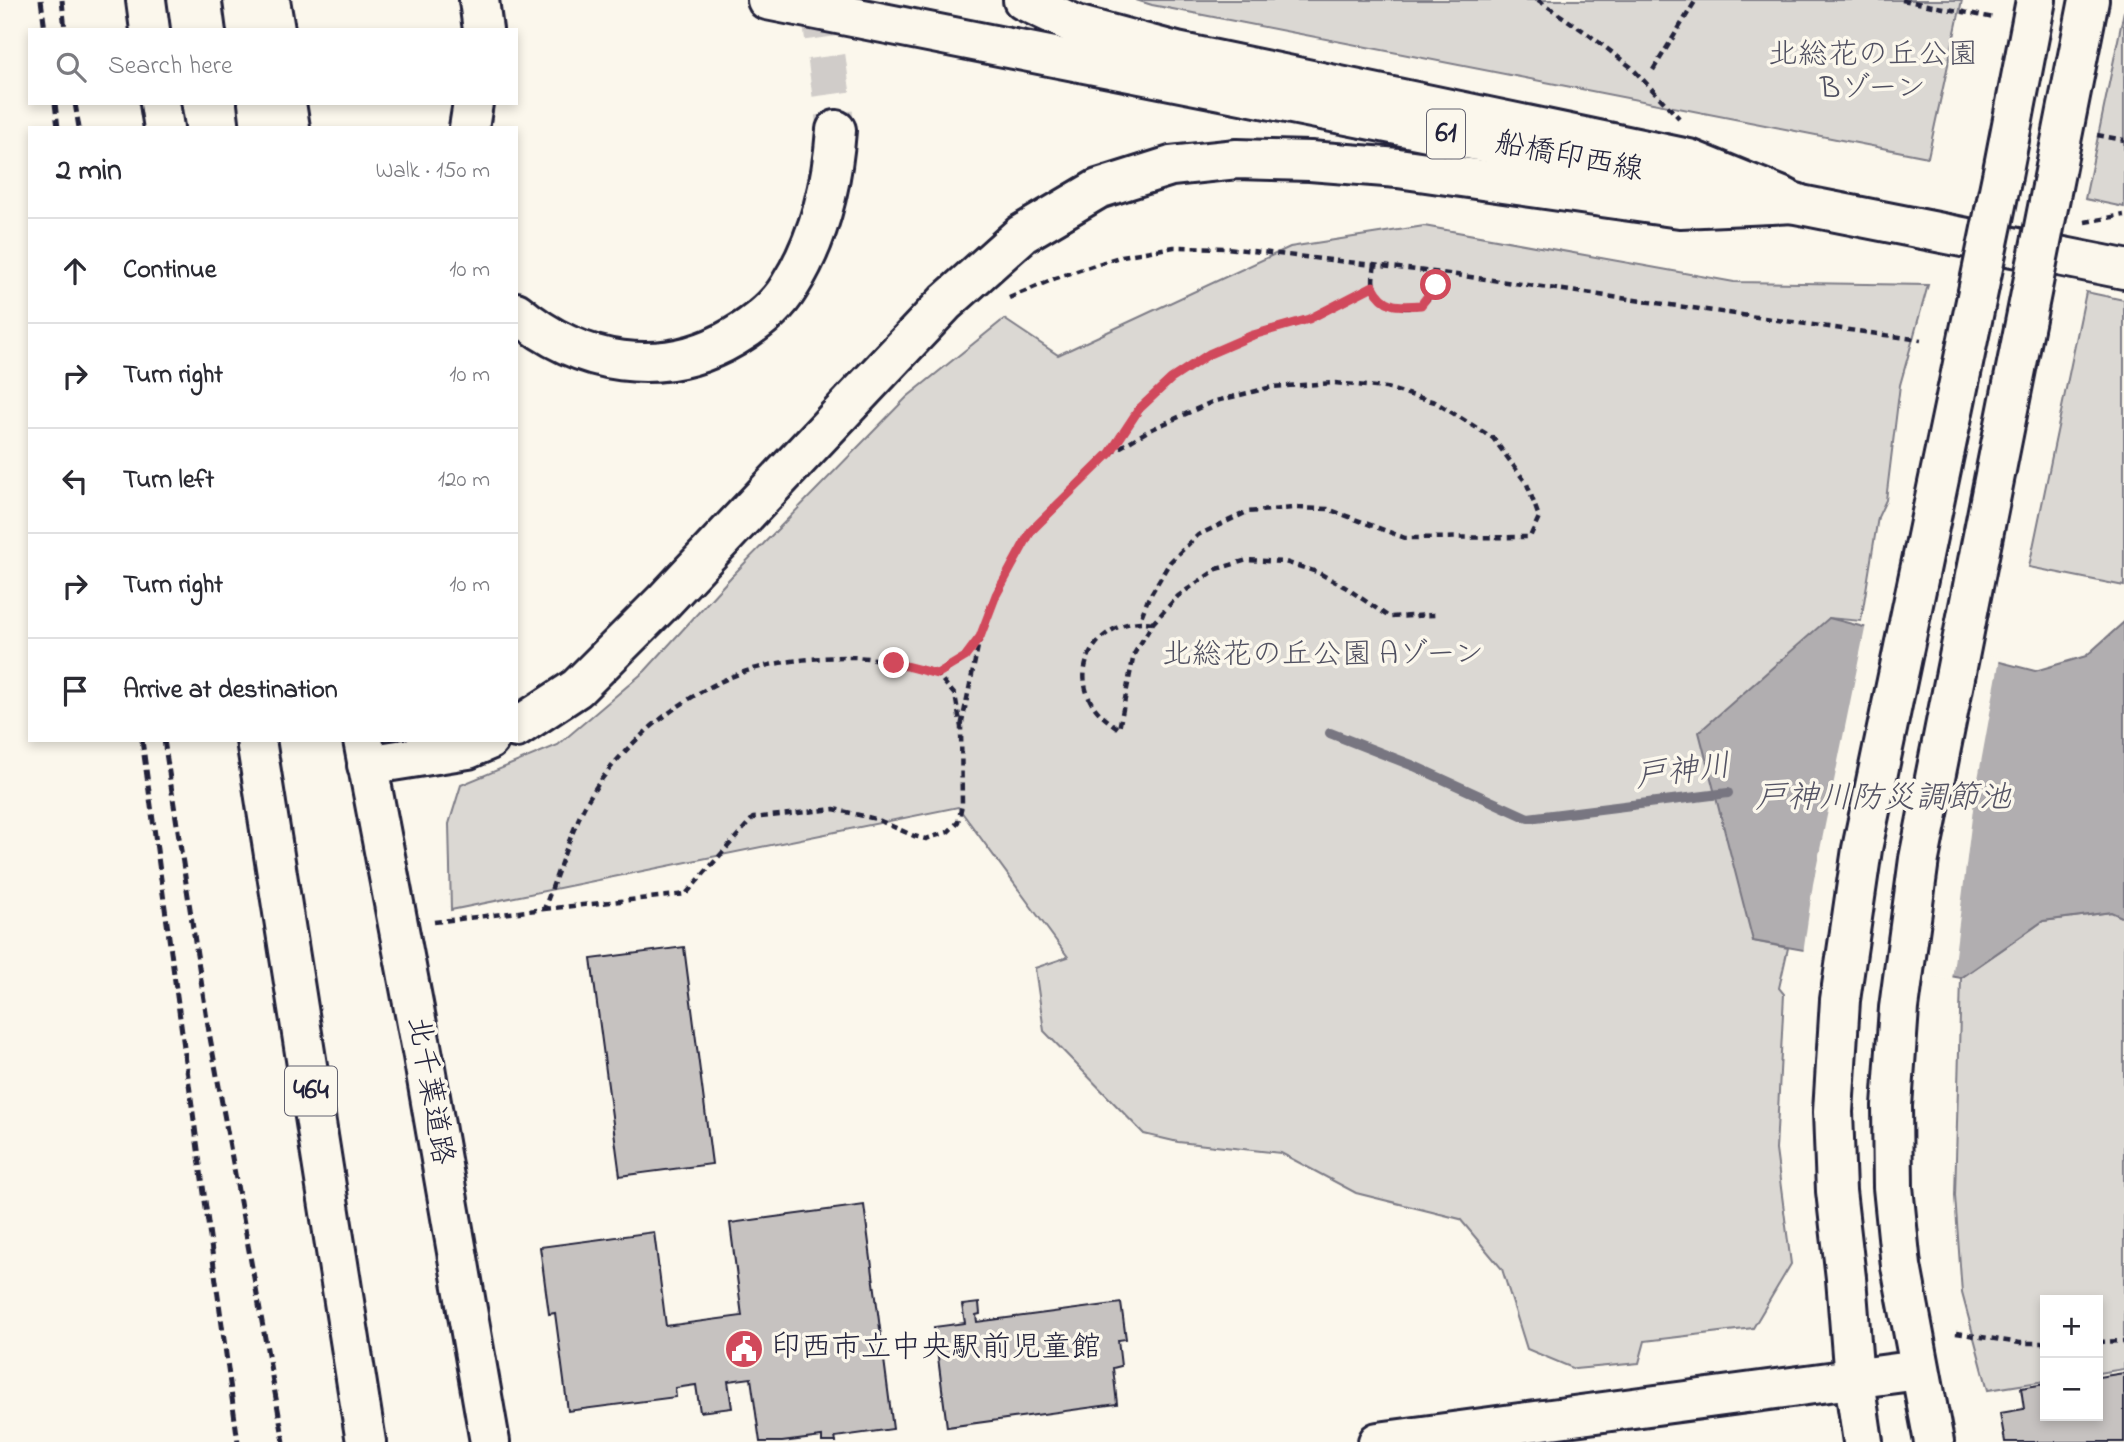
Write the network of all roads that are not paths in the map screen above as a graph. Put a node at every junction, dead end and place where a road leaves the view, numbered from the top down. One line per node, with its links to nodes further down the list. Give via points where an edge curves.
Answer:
1 (146, 0): 9 (main road)
2 (243, 0): 10 (main road)
3 (270, 0): 11 (main road)
4 (479, 0): 12 (main road)
5 (767, 0): 22 (main road, 船橋印西線 / 61)
6 (1023, 0): 22 (main road, via 1076,25 1177,52 1689,159)
7 (2036, 0): 30 (main road, bridge, via 1862,849 1842,987 1833,1112)
8 (2089, 0): 29 (main road, bridge, via 1919,859 1899,1008 1892,1106 1893,1187)
9 (150, 28)
10 (247, 28)
11 (275, 28)
12 (484, 28)
13 (160, 105): 17 (main road)
14 (258, 105): 18 (main road)
15 (286, 105): 19 (main road)
16 (473, 105): 20 (main road)
17 (164, 126)
18 (261, 126)
19 (290, 126)
20 (469, 126)
21 (836, 130): 24 (main road, via 824,205 788,289 754,325 716,347 673,362 628,362 587,354 537,330)
22 (1796, 203): 23 (main road, 船橋印西線 / 61); 25 (main road, via 1680,208 1310,160 1237,159 1171,166 1098,189 1022,234 946,302 577,688)
23 (2124, 269)
24 (518, 314)
25 (518, 727)
26 (256, 742): 31 (main road, 464)
27 (484, 742): 28 (main road, via 468,749)
28 (365, 752): 32 (main road, 北千葉道路)
29 (1919, 1370): 30 (main road); 35 (main road)
30 (1854, 1380): 33 (main road); 34 (main road)
31 (366, 1442)
32 (490, 1442)
33 (1378, 1442)
34 (1863, 1442)
35 (1934, 1442)

